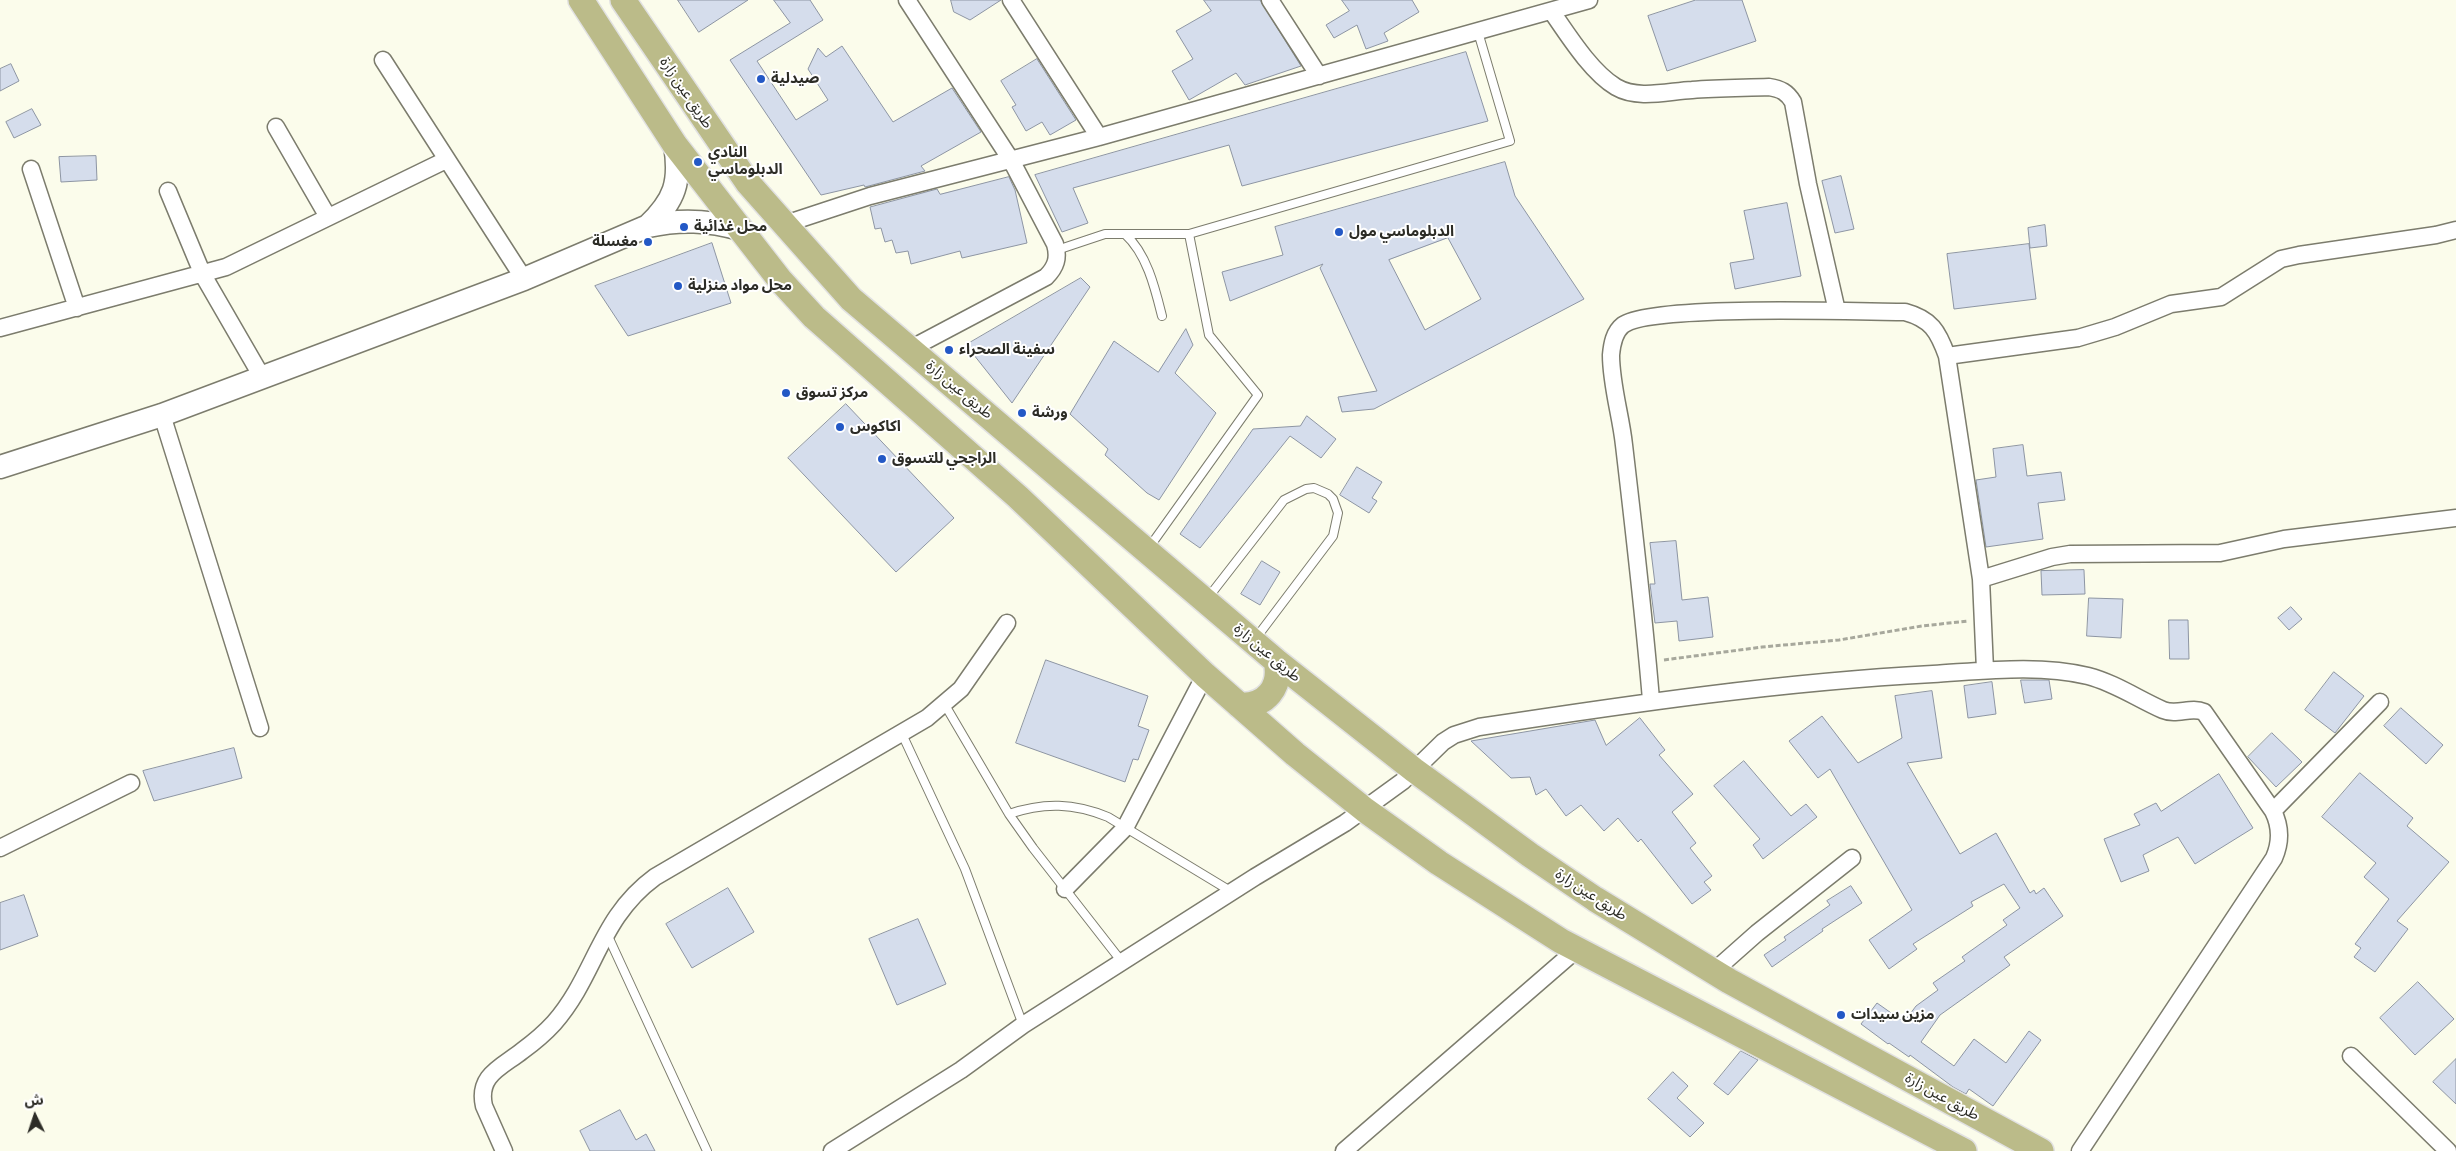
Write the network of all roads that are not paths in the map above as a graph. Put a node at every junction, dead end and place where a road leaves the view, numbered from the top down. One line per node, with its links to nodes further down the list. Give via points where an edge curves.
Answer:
1 (581, 0): 13 (main road)
2 (623, 0): 19 (main road, طريق عين زارة, via 748,183)
3 (907, 0): 15 (street)
4 (1011, 0): 12 (street)
5 (1270, 0): 10 (street)
6 (1590, 0): 7 (street)
7 (1552, 12): 8 (street); 29 (street, via 1574,43 1617,88 1652,93 1769,87 1788,94 1793,102)
8 (1478, 32): 10 (street); 24 (lane, via 1510,141)
9 (383, 60): 14 (street)
10 (1319, 76): 12 (street)
11 (276, 127): 18 (street)
12 (1099, 137): 15 (street)
13 (675, 145): 20 (main road, via 679,168 675,190 665,210); 21 (main road)
14 (446, 160): 18 (street); 27 (street)
15 (1012, 160): 19 (street, via 870,196); 25 (street)
16 (31, 169): 28 (street)
17 (168, 191): 26 (street)
18 (328, 217): 26 (street)
19 (785, 224): 32 (main road, طريق عين زارة, via 851,299)
20 (648, 226): 21 (main road, via 703,221); 27 (main road)
21 (740, 228): 45 (main road, via 814,317 1018,497)
22 (2456, 230): 33 (street, via 2281,259 2221,297 2171,304 2078,338)
23 (1124, 234): 24 (lane); 25 (lane, via 1105,234); 30 (lane, via 1135,243 1142,257 1156,290)
24 (1189, 234): 38 (lane, via 1209,335 1258,395)
25 (1057, 250): 32 (street, via 1056,263 1046,277)
26 (203, 275): 28 (street); 34 (street)
27 (524, 278): 34 (main road)
28 (76, 308): 31 (street)
29 (1837, 311): 33 (street, via 1905,312 1919,316 1940,337); 46 (street, via 1696,312 1641,317 1624,325 1614,336 1611,356 1623,436)
30 (1162, 316)
31 (0, 328)
32 (910, 348): 38 (main road, طريق عين زارة)
33 (1947, 356): 39 (street)
34 (262, 377): 35 (main road)
35 (162, 415): 36 (main road); 50 (street)
36 (0, 467)
37 (2456, 518): 39 (street, via 2284,539 2220,553 2070,554)
38 (1147, 551): 40 (main road, طريق عين زارة)
39 (1982, 579): 44 (street)
40 (1206, 601): 42 (main road, طريق عين زارة); 42 (lane, via 1284,500 1306,489 1314,488 1328,494 1338,513 1333,536)
41 (1007, 623): 48 (street, via 977,668)
42 (1253, 642): 43 (main road, طريق عين زارة)
43 (1276, 661): 49 (main road, via 1278,678 1270,694 1256,704); 52 (main road, طريق عين زارة)
44 (1985, 670): 46 (street, via 1812,682); 55 (street, via 2073,674 2107,682 2164,711 2180,713 2194,709 2204,712)
45 (1204, 675): 49 (main road); 57 (street)
46 (1651, 700): 52 (street, via 1466,730 1432,750)
47 (2380, 702): 55 (street)
48 (945, 704): 51 (street); 56 (lane)
49 (1238, 705): 54 (main road)
50 (260, 728)
51 (902, 734): 62 (street, via 655,877 628,901); 66 (lane, via 965,869)
52 (1414, 770): 54 (street); 65 (main road, طريق عين زارة, via 1538,861)
53 (131, 782): 58 (street)
54 (1365, 810): 61 (street); 63 (main road, via 1483,893)
55 (2273, 810): 74 (street, via 2278,820 2280,839 2274,858)
56 (1009, 814): 57 (lane, via 1028,807 1069,805 1089,809); 60 (lane)
57 (1125, 828): 60 (street); 61 (lane)
58 (0, 848)
59 (1852, 858): 65 (street)
60 (1065, 889): 64 (lane)
61 (1232, 892): 64 (street)
62 (606, 932): 68 (street, via 579,988 554,1024 494,1071 485,1082 484,1106); 69 (lane)
63 (1576, 950): 71 (street); 72 (main road)
64 (1122, 962): 66 (street)
65 (1712, 972): 73 (main road, طريق عين زارة)
66 (1023, 1025): 70 (street, via 961,1070)
67 (2351, 1056): 75 (street)
68 (504, 1151)
69 (707, 1151)
70 (832, 1151)
71 (1344, 1151)
72 (1964, 1151)
73 (2041, 1151)
74 (2080, 1151)
75 (2448, 1151)

